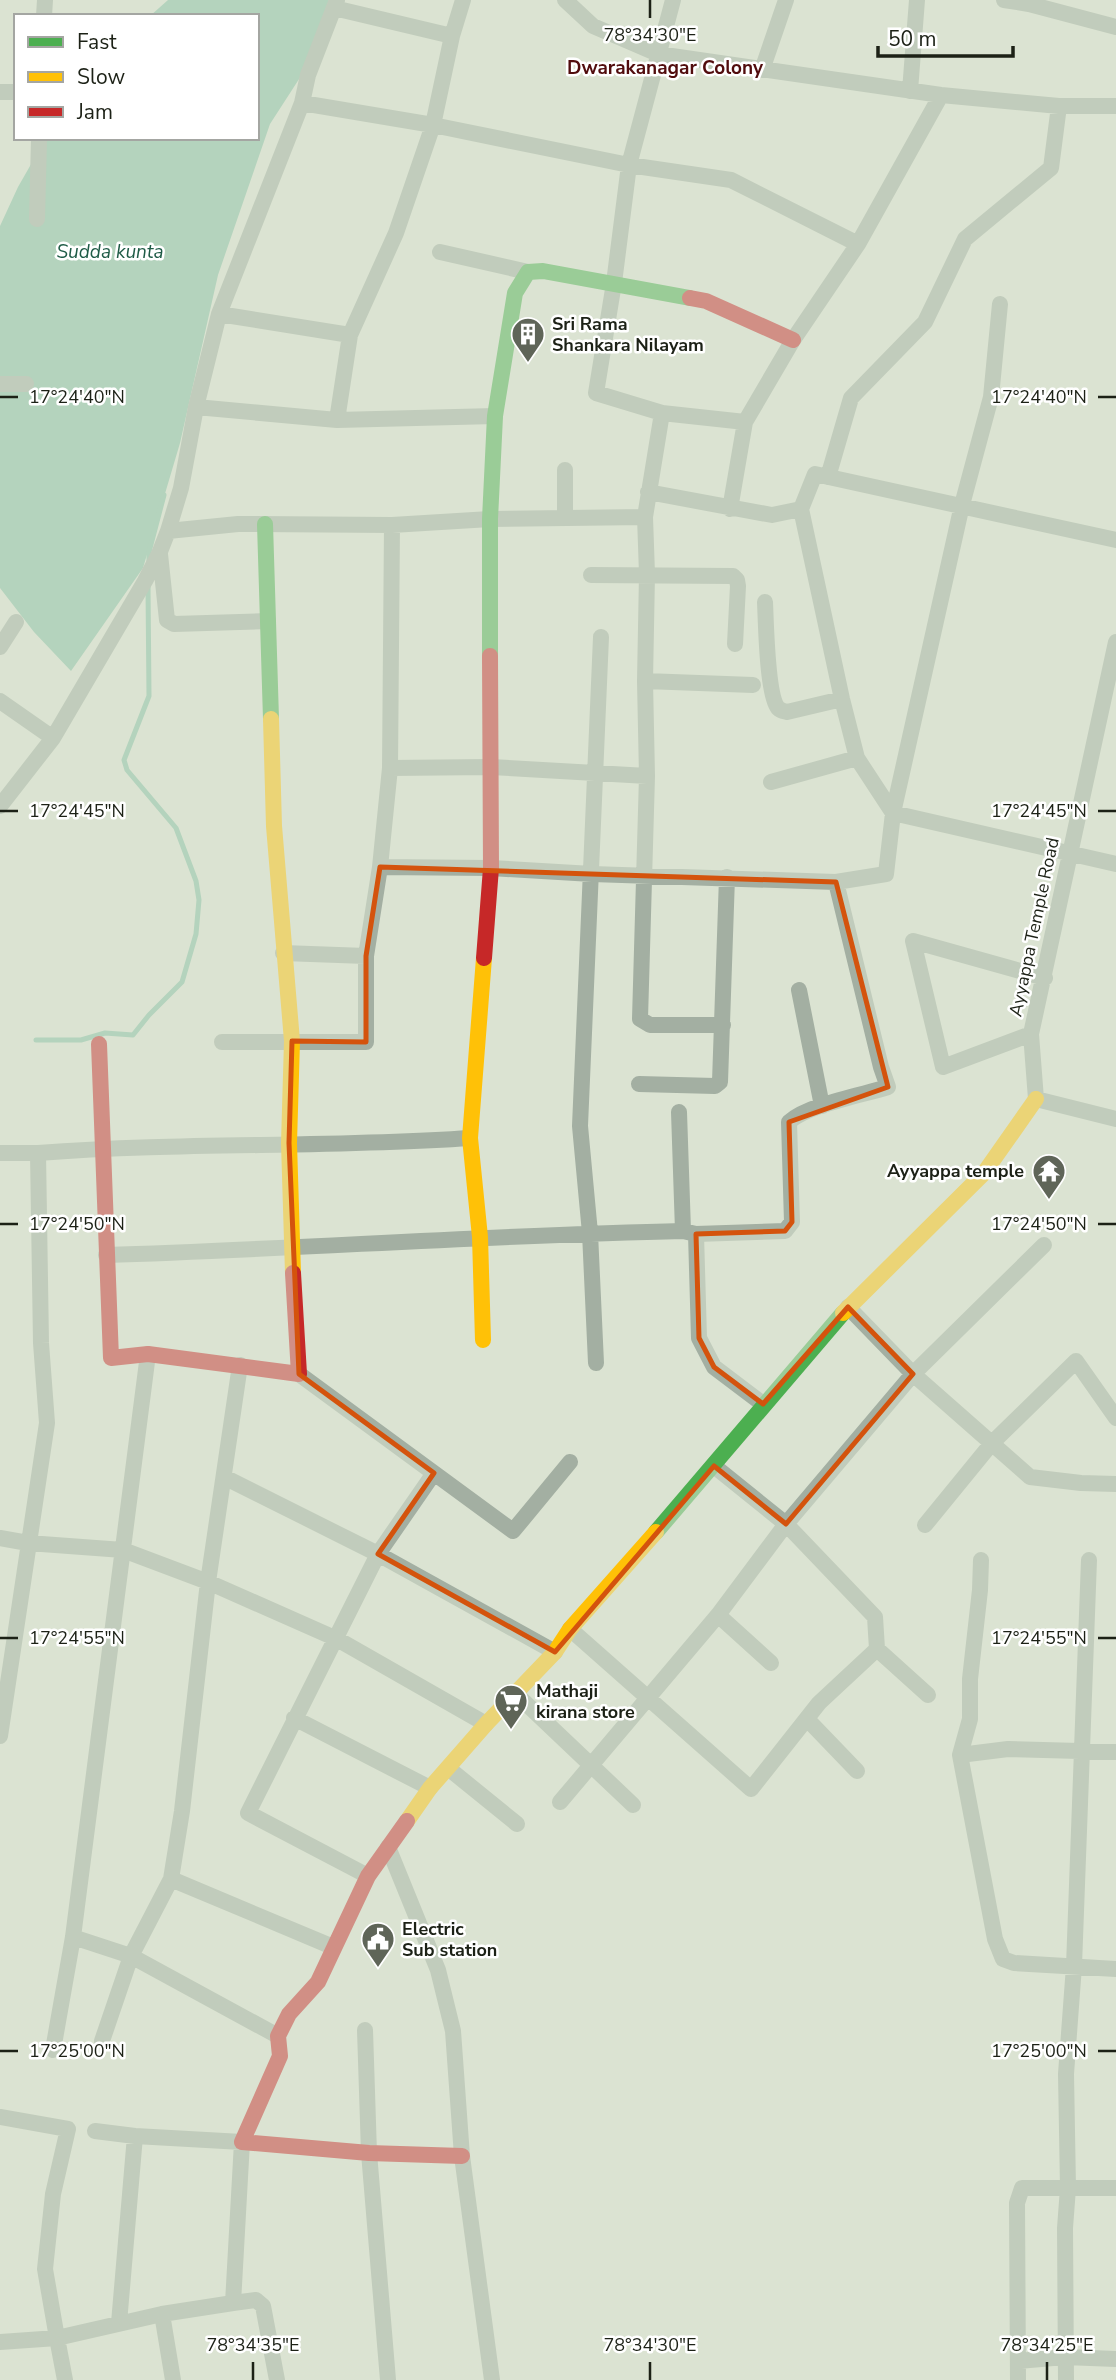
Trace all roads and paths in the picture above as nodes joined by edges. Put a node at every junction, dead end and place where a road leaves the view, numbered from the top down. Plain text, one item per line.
1 (463, 0) edge
2 (565, 0) edge
3 (673, 0) edge
4 (786, 0) edge
5 (917, 0) edge
6 (1004, 0) edge
7 (335, 4) edge
8 (1116, 27) edge
9 (452, 36) junction
10 (658, 54) junction
11 (762, 70) junction
12 (910, 91) junction
13 (942, 96) junction
14 (302, 103) junction
15 (1059, 106) junction
16 (1116, 106) edge
17 (433, 125) junction
18 (39, 140) edge
19 (629, 165) junction
20 (37, 219) dead end
21 (858, 244) junction
22 (440, 252) dead end
23 (528, 272) junction
24 (614, 283) junction
25 (1000, 304) dead end
26 (219, 314) junction
27 (350, 335) junction
28 (793, 340) junction
29 (0, 384) edge
30 (26, 384) dead end
31 (196, 407) junction
32 (662, 413) junction
33 (495, 416) junction
34 (337, 420) junction
35 (745, 422) junction
36 (565, 470) dead end
37 (828, 477) junction
38 (648, 492) junction
39 (962, 505) junction
40 (730, 509) junction
41 (800, 509) junction
42 (645, 517) junction
43 (565, 518) junction
44 (490, 519) junction
45 (265, 524) junction
46 (170, 525) junction
47 (391, 525) junction
48 (1116, 540) edge
49 (159, 554) junction
50 (647, 574) junction
51 (591, 575) dead end
52 (765, 603) dead end
53 (268, 621) junction
54 (16, 622) dead end
55 (601, 637) dead end
56 (1116, 642) edge
57 (735, 644) dead end
58 (0, 647) edge
59 (645, 681) junction
60 (753, 685) dead end
61 (842, 699) junction
62 (0, 701) edge
63 (53, 738) junction
64 (857, 758) junction
65 (491, 767) junction
66 (390, 768) junction
67 (595, 773) junction
68 (647, 776) junction
69 (771, 782) dead end
70 (0, 806) edge
71 (892, 813) junction
72 (1071, 853) junction
73 (1116, 864) edge
74 (380, 867) junction
75 (491, 868) junction
76 (592, 874) junction
77 (644, 874) junction
78 (727, 877) junction
79 (836, 882) junction
80 (283, 953) junction
81 (366, 956) junction
82 (1045, 978) junction
83 (799, 990) dead end
84 (723, 1026) junction
85 (1031, 1034) junction
86 (292, 1041) junction
87 (222, 1042) dead end
88 (99, 1044) dead end
89 (639, 1084) dead end
90 (1036, 1099) junction
91 (822, 1106) junction
92 (679, 1112) dead end
93 (1116, 1119) edge
94 (470, 1138) junction
95 (289, 1143) junction
96 (104, 1148) junction
97 (0, 1153) edge
98 (38, 1153) junction
99 (690, 1232) junction
100 (590, 1233) junction
101 (480, 1237) junction
102 (1044, 1245) dead end
103 (292, 1249) junction
104 (106, 1255) junction
105 (848, 1307) junction
106 (483, 1340) dead end
107 (148, 1354) junction
108 (596, 1363) dead end
109 (240, 1364) junction
110 (299, 1374) junction
111 (913, 1374) junction
112 (762, 1404) junction
113 (1116, 1418) edge
114 (992, 1443) junction
115 (570, 1462) dead end
116 (714, 1466) junction
117 (434, 1473) junction
118 (223, 1477) junction
119 (1116, 1485) edge
120 (786, 1524) junction
121 (925, 1525) dead end
122 (0, 1538) edge
123 (28, 1543) junction
124 (123, 1550) junction
125 (378, 1554) junction
126 (981, 1560) dead end
127 (1090, 1560) dead end
128 (208, 1583) junction
129 (718, 1615) junction
130 (570, 1629) junction
131 (337, 1639) junction
132 (877, 1648) junction
133 (555, 1651) junction
134 (771, 1662) dead end
135 (516, 1694) junction
136 (928, 1695) dead end
137 (648, 1697) junction
138 (294, 1718) junction
139 (807, 1719) junction
140 (486, 1724) junction
141 (0, 1736) edge
142 (1081, 1750) junction
143 (1116, 1752) edge
144 (960, 1755) junction
145 (591, 1767) junction
146 (448, 1768) junction
147 (857, 1771) dead end
148 (430, 1788) junction
149 (560, 1802) dead end
150 (633, 1805) dead end
151 (517, 1824) dead end
152 (388, 1847) junction
153 (368, 1876) junction
154 (171, 1879) junction
155 (73, 1937) junction
156 (333, 1947) junction
157 (131, 1956) junction
158 (1074, 1966) junction
159 (1116, 1969) edge
160 (365, 2030) dead end
161 (278, 2036) junction
162 (102, 2041) dead end
163 (53, 2050) dead end
164 (0, 2117) edge
165 (95, 2130) dead end
166 (135, 2136) junction
167 (242, 2141) junction
168 (369, 2152) junction
169 (462, 2156) junction
170 (1068, 2188) junction
171 (1116, 2188) edge
172 (233, 2303) junction
173 (162, 2314) junction
174 (120, 2323) junction
175 (57, 2338) junction
176 (0, 2342) edge
177 (1065, 2357) junction
178 (1116, 2359) edge
179 (1018, 2361) junction
180 (65, 2380) edge
181 (173, 2380) edge
182 (277, 2380) edge
183 (388, 2380) edge
184 (492, 2380) edge
185 (1018, 2380) edge
186 (1066, 2380) edge

1 - 9 street
2 - 10 street
3 - 10 street
4 - 11 street
5 - 12 street
6 - 8 street
7 - 9 street
7 - 14 street
9 - 17 street
10 - 11 street
10 - 19 street
11 - 12 street
12 - 13 street
13 - 15 street
13 - 21 street
14 - 17 street
14 - 26 street
15 - 16 street
15 - 37 street
17 - 19 street
17 - 27 street
18 - 20 street
19 - 21 street
19 - 24 street
21 - 28 street
22 - 23 street
23 - 24 street
23 - 33 street
24 - 28 street
24 - 32 street
25 - 39 street
26 - 27 street
26 - 31 street
27 - 34 street
28 - 35 street
29 - 30 street
31 - 34 street
31 - 46 street
32 - 35 street
32 - 38 street
33 - 34 street
33 - 44 street
35 - 40 street
36 - 43 street
37 - 39 street
37 - 41 street
38 - 40 street
38 - 42 street
39 - 48 street
39 - 71 street
40 - 41 street
41 - 61 street
42 - 43 street
42 - 50 street
43 - 44 street
44 - 47 street
44 - 65 street
45 - 46 street
45 - 47 street
45 - 53 street
46 - 49 street
47 - 66 street
49 - 53 street
49 - 63 street
50 - 51 street
50 - 57 street
50 - 59 street
52 - 61 street
53 - 80 street
54 - 58 street
55 - 67 street
56 - 72 street, Ayyappa Temple Road
59 - 60 street
59 - 68 street
61 - 64 street
62 - 63 street
63 - 70 street
64 - 69 street
64 - 71 street
65 - 66 street
65 - 67 street
65 - 75 street
66 - 74 street
67 - 68 street
67 - 76 street
68 - 77 street
71 - 72 street
71 - 79 street
72 - 73 street
72 - 82 street, Ayyappa Temple Road
74 - 75 street
74 - 81 street
75 - 76 street
75 - 94 street
76 - 77 street
76 - 100 street
77 - 78 street
77 - 84 street
78 - 79 street
78 - 84 street
79 - 91 street
80 - 81 street
80 - 86 street
81 - 86 street
82 - 85 street, Ayyappa Temple Road
82 - 85 street
83 - 91 street
84 - 89 street
85 - 90 street, Ayyappa Temple Road
86 - 87 street
86 - 95 street
88 - 96 street
90 - 93 street
90 - 105 street
91 - 99 street
92 - 99 street
94 - 95 street
94 - 101 street
95 - 96 street
95 - 103 street
96 - 98 street
96 - 104 street
97 - 98 street
98 - 123 street
99 - 100 street
99 - 112 street
100 - 101 street
100 - 108 street
101 - 103 street
101 - 106 street
102 - 111 street
103 - 104 street
103 - 110 street
104 - 107 street
105 - 111 street
105 - 112 street
107 - 109 street
107 - 124 street
109 - 110 street
109 - 118 street
110 - 117 street
111 - 114 street
111 - 120 street
112 - 116 street
113 - 114 street
114 - 119 street
114 - 121 street
115 - 117 street
116 - 120 street
116 - 130 street
117 - 125 street
118 - 125 street
118 - 128 street
120 - 129 street
120 - 132 street
122 - 123 street
123 - 124 street
123 - 141 street
124 - 128 street
124 - 155 street
125 - 131 street
125 - 133 street
126 - 144 street
127 - 142 street
128 - 131 street
128 - 154 street
129 - 134 street
129 - 137 street
130 - 133 street
130 - 137 street
131 - 138 street
131 - 140 street
132 - 136 street
132 - 139 street
133 - 135 street
135 - 140 street
135 - 145 street
137 - 139 street
137 - 145 street
138 - 148 street
138 - 153 street
139 - 147 street
140 - 146 street
142 - 143 street
142 - 144 street
142 - 158 street
144 - 158 street
145 - 149 street
145 - 150 street
146 - 148 street
146 - 151 street
148 - 152 street
152 - 153 street
152 - 169 street
153 - 156 street
154 - 156 street
154 - 157 street
155 - 157 street
155 - 163 street
156 - 161 street
157 - 161 street
157 - 162 street
158 - 159 street
158 - 170 street
160 - 168 street
161 - 167 street
164 - 175 street
165 - 166 street
166 - 167 street
166 - 174 street
167 - 168 street
167 - 172 street
168 - 169 street
168 - 183 street
169 - 184 street
170 - 171 street
170 - 177 street
170 - 179 street
172 - 173 street
172 - 182 street
173 - 174 street
173 - 181 street
174 - 175 street
175 - 176 street
175 - 180 street
177 - 178 street
177 - 179 street
177 - 186 street
179 - 185 street

